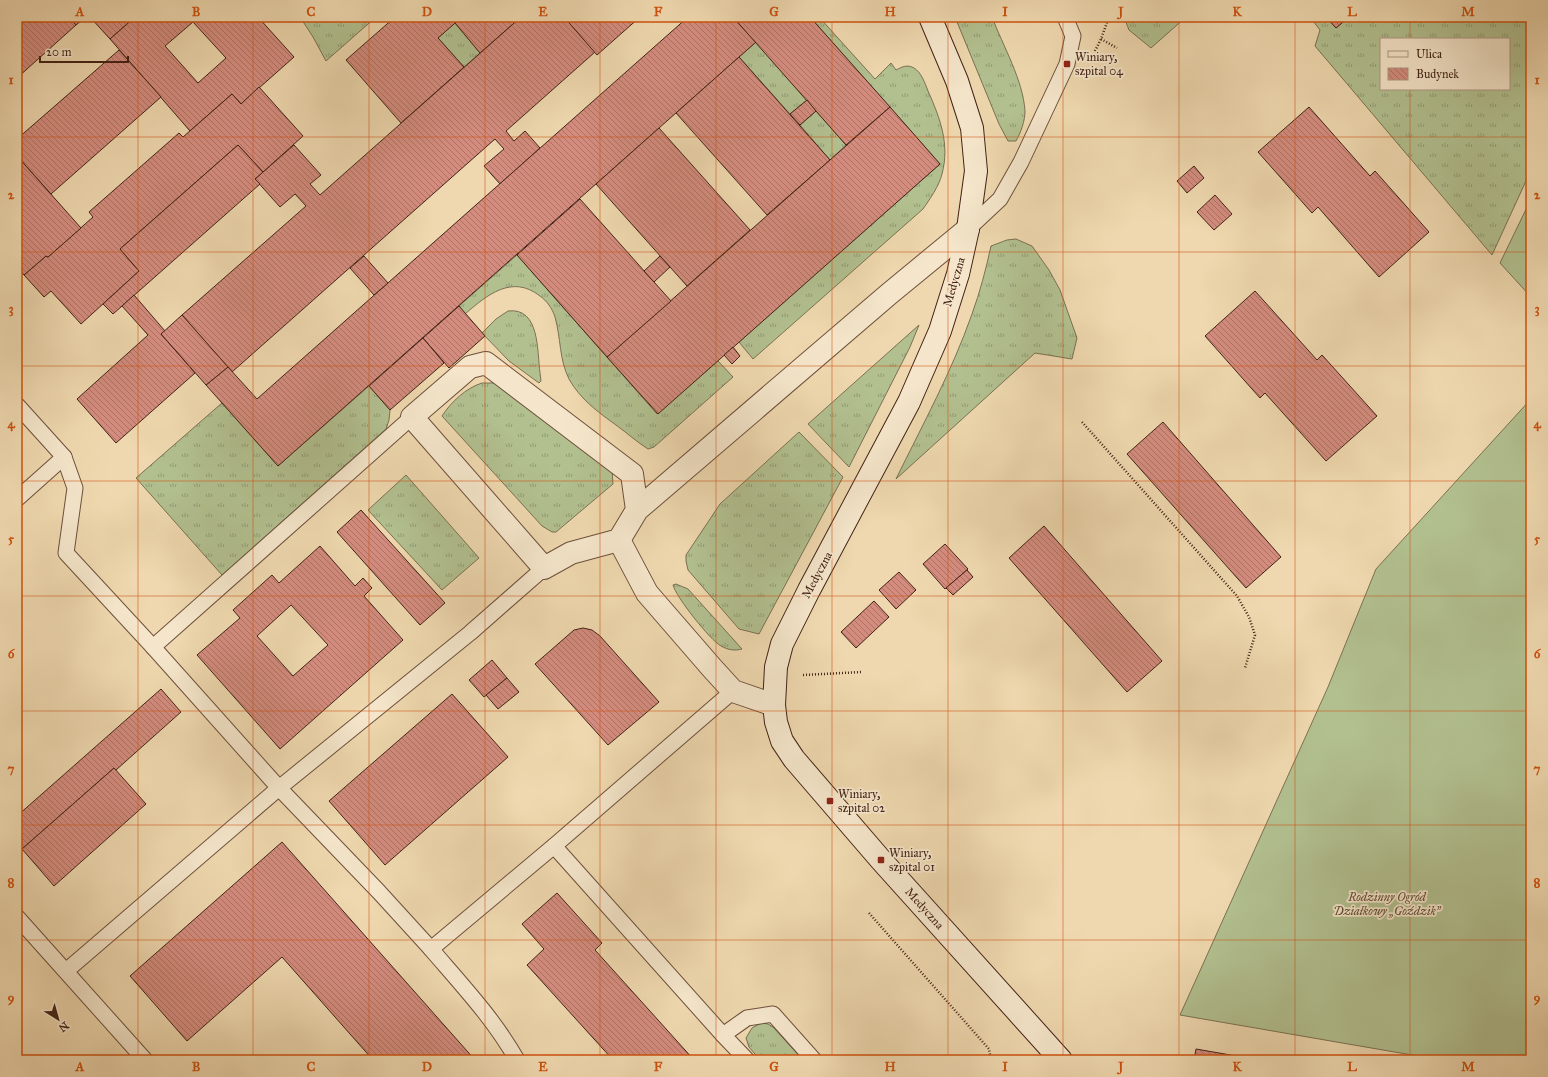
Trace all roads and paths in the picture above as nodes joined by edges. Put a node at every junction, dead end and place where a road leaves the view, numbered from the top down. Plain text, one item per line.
1 (930, 17) edge
2 (1064, 17) edge
3 (1101, 39) dead end
4 (1117, 48) dead end
5 (968, 229) junction
6 (17, 406) edge
7 (412, 417) junction
8 (1082, 422) dead end
9 (64, 457) junction
10 (17, 499) edge
11 (637, 510) junction
12 (619, 540) junction
13 (544, 568) junction
14 (153, 647) junction
15 (1245, 668) dead end
16 (862, 672) dead end
17 (803, 675) dead end
18 (733, 691) junction
19 (774, 705) junction
20 (279, 788) junction
21 (554, 846) junction
22 (869, 913) dead end
23 (17, 917) edge
24 (431, 948) junction
25 (66, 971) junction
26 (723, 1035) junction
27 (145, 1060) edge
28 (517, 1060) edge
29 (747, 1060) edge
30 (814, 1060) edge
31 (991, 1060) edge
32 (1061, 1060) edge

1 - 5 street, Medyczna
2 - 5 lane
3 - 4 path
5 - 11 street
5 - 19 street, Medyczna
6 - 9 lane
7 - 11 street
7 - 13 street
7 - 14 lane
8 - 15 path
9 - 10 lane
9 - 14 lane
11 - 12 street
12 - 13 street
12 - 18 street
13 - 20 lane
14 - 20 lane
16 - 17 path
18 - 19 street
18 - 21 lane
19 - 32 street, Medyczna
20 - 24 lane
20 - 25 lane
21 - 24 lane
21 - 26 lane
22 - 31 path
23 - 25 lane
24 - 28 lane
25 - 27 lane
26 - 29 lane
26 - 30 lane

